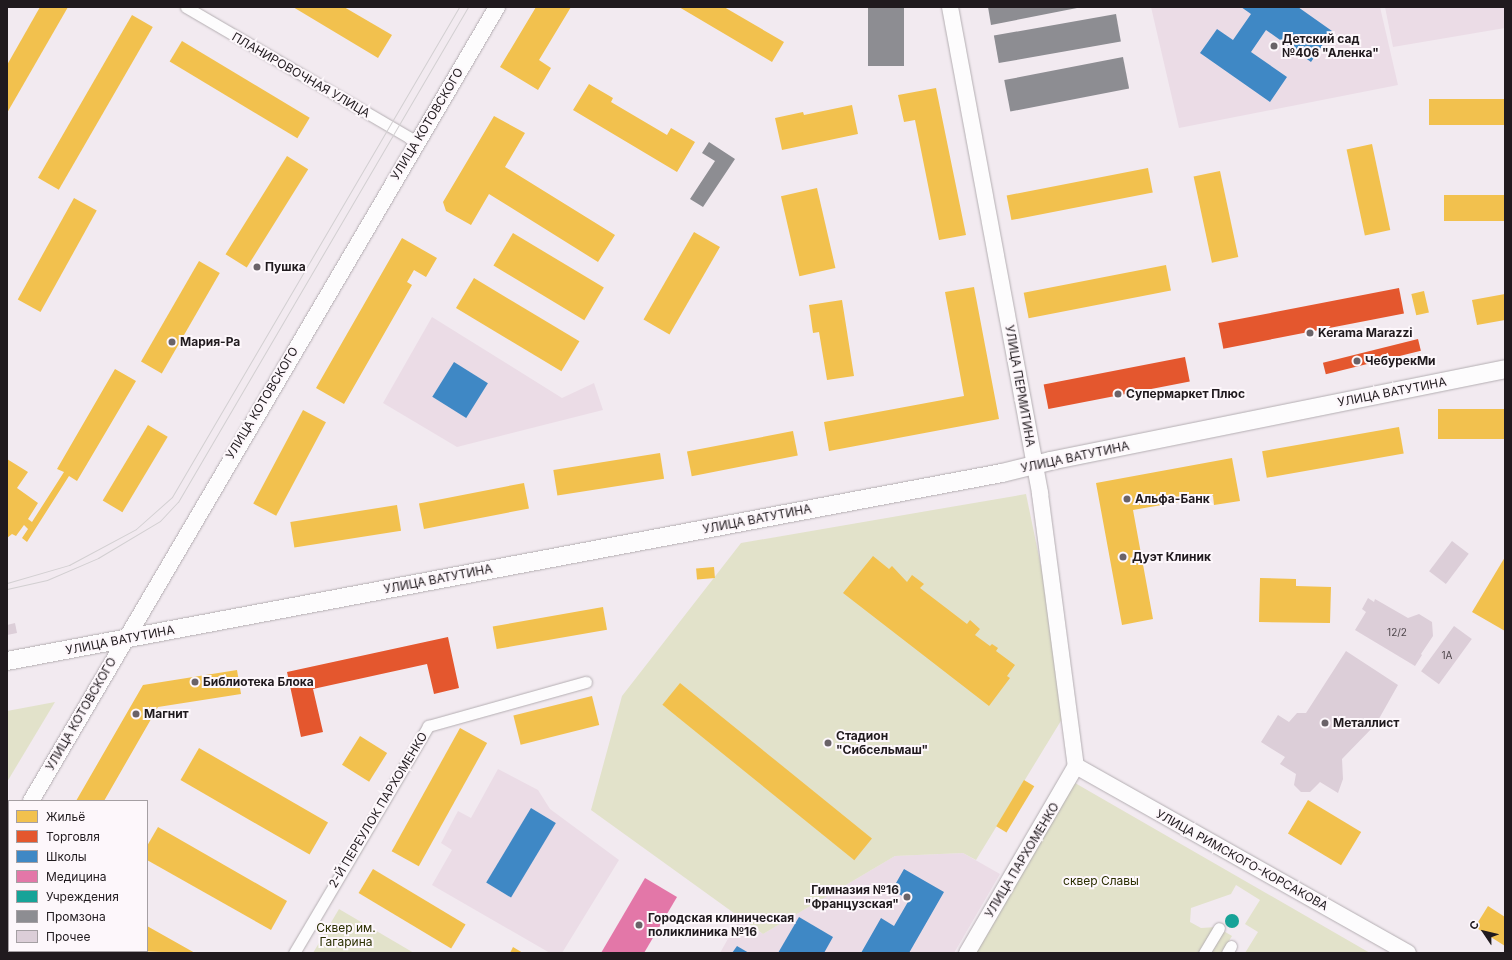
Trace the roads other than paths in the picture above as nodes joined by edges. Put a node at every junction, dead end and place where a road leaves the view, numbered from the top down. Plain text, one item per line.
1 (186, 7) edge
2 (497, 7) edge
3 (950, 7) edge
4 (416, 142) junction
5 (1505, 369) edge
6 (1034, 465) junction
7 (124, 639) junction
8 (7, 661) edge
9 (586, 682) dead end
10 (1076, 766) junction
11 (32, 800) edge
12 (1219, 928) dead end
13 (294, 953) edge
14 (967, 953) edge
15 (1204, 953) edge
16 (1408, 953) edge

1 - 4 street, ПЛАНИРОВОЧНАЯ УЛИЦА
2 - 4 street, УЛИЦА КОТОВСКОГО
3 - 6 street, УЛИЦА ПЕРМИТИНА
4 - 7 street, УЛИЦА КОТОВСКОГО
5 - 6 main road, УЛИЦА ВАТУТИНА
6 - 7 main road, УЛИЦА ВАТУТИНА
6 - 10 street, УЛИЦА ПЕРМИТИНА
7 - 8 main road, УЛИЦА ВАТУТИНА
7 - 11 street, УЛИЦА КОТОВСКОГО
9 - 13 street, 2-Й ПЕРЕУЛОК ПАРХОМЕНКО
10 - 14 street, УЛИЦА ПАРХОМЕНКО
10 - 16 street, УЛИЦА РИМСКОГО-КОРСАКОВА
12 - 15 street

